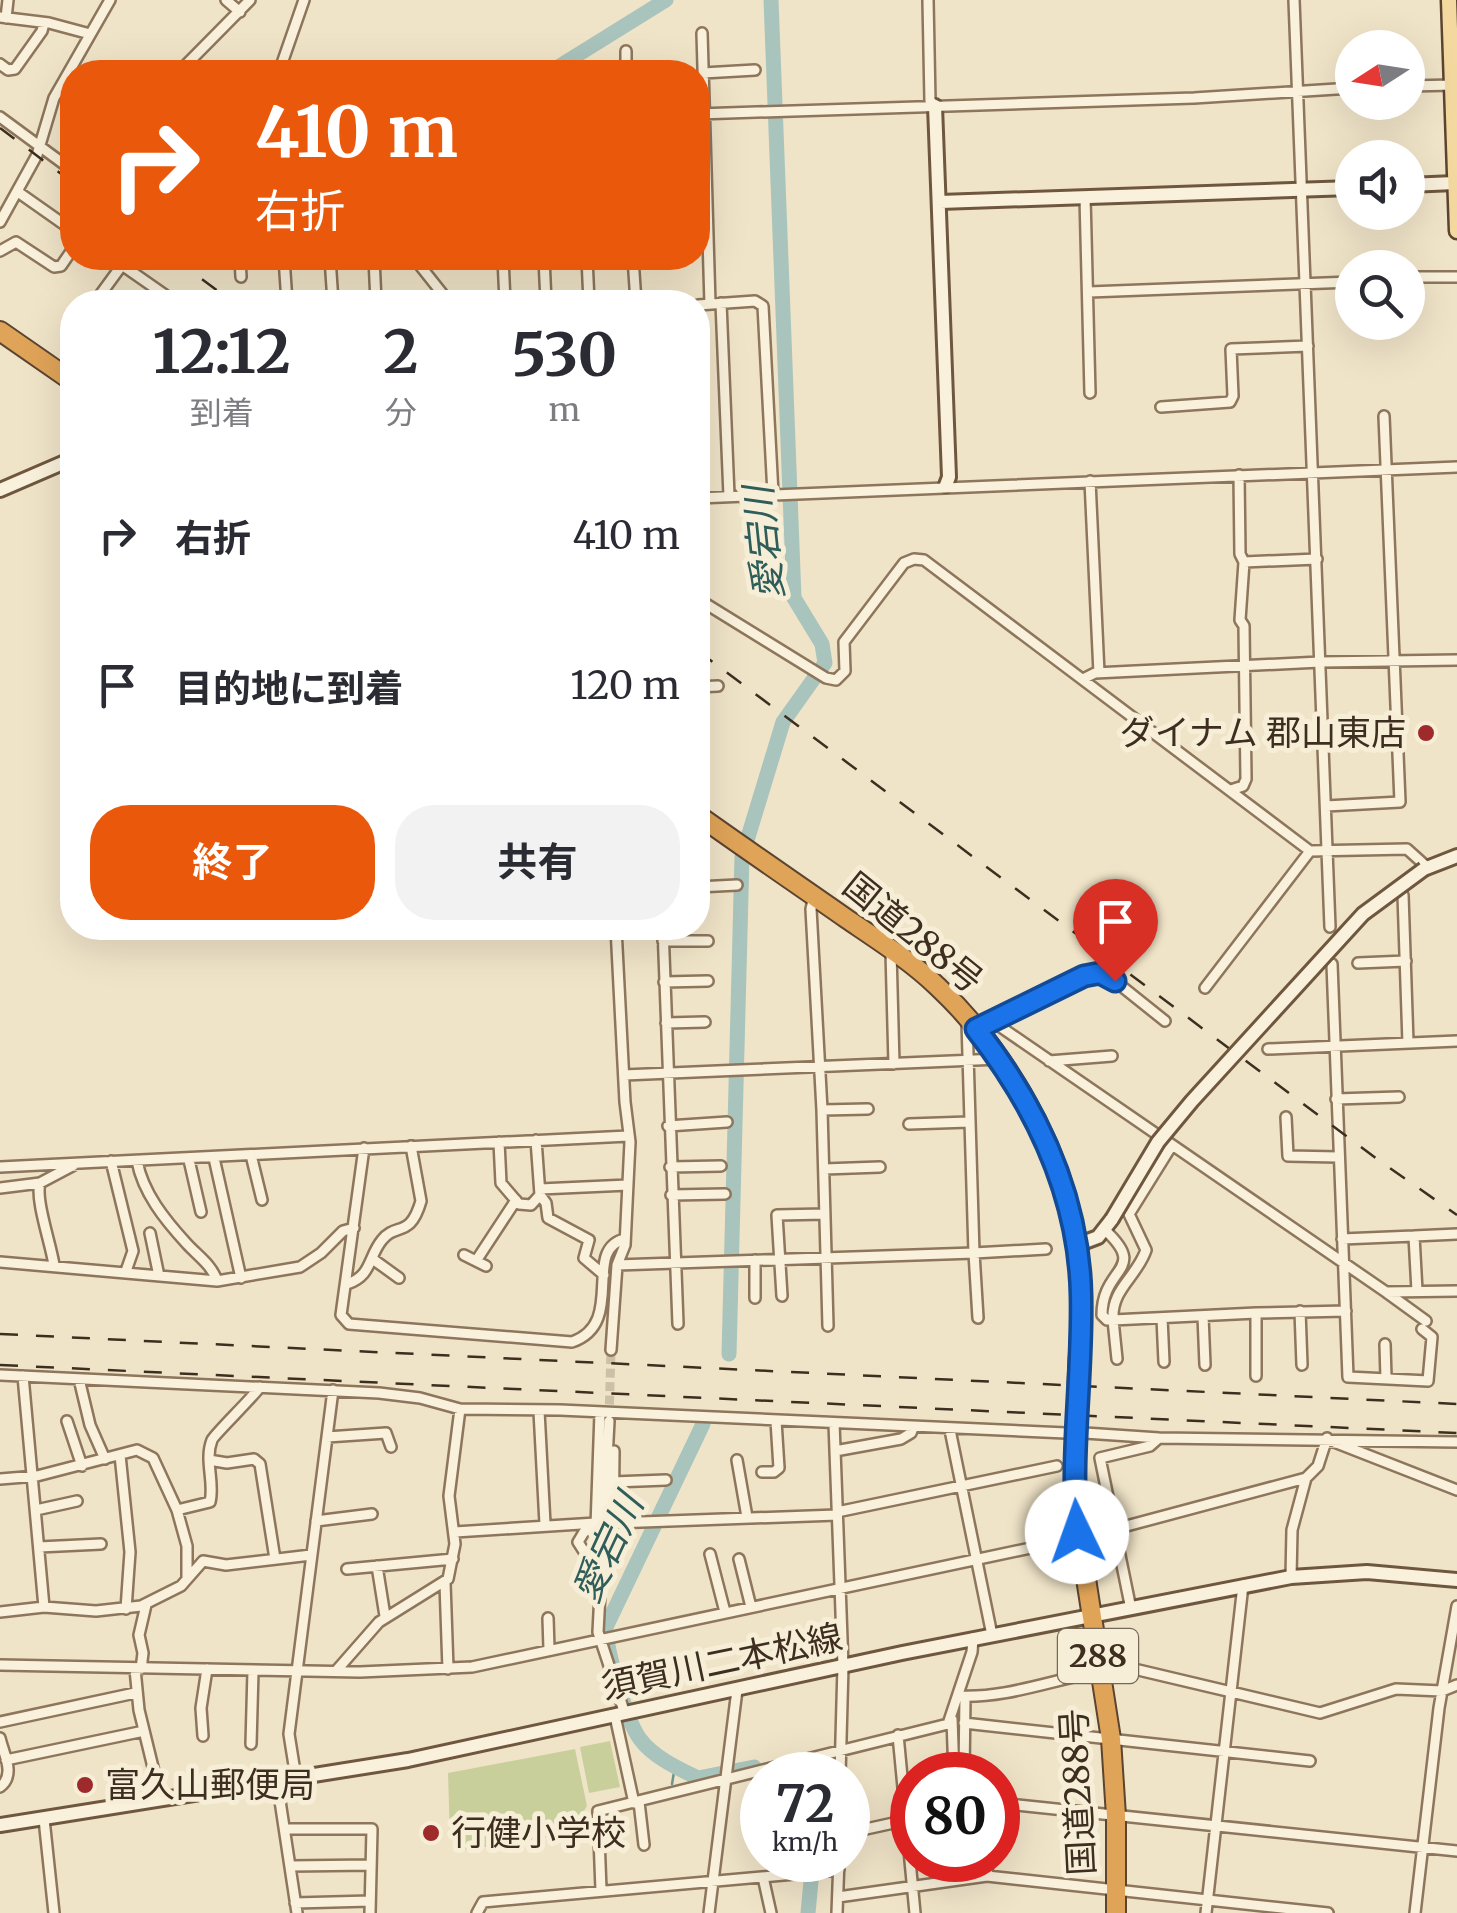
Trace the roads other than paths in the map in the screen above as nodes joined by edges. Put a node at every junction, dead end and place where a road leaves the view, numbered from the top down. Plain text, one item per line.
1 (8, 0) edge
2 (110, 0) edge
3 (226, 0) edge
4 (250, 0) edge
5 (304, 0) edge
6 (928, 0) edge
7 (1294, 0) edge
8 (1449, 0) edge
9 (240, 12) junction
10 (3, 18) edge
11 (44, 23) junction
12 (702, 33) dead end
13 (90, 34) junction
14 (626, 51) dead end
15 (75, 60) edge
16 (191, 60) edge
17 (284, 60) edge
18 (626, 60) edge
19 (703, 60) edge
20 (0, 64) edge
21 (756, 70) dead end
22 (710, 73) edge
23 (1454, 85) edge
24 (1425, 86) edge
25 (60, 87) edge
26 (1335, 89) edge
27 (1296, 91) junction
28 (935, 106) junction
29 (710, 114) edge
30 (0, 118) edge
31 (40, 146) junction
32 (1456, 156) edge
33 (60, 161) edge
34 (1455, 183) edge
35 (1425, 185) edge
36 (1335, 188) edge
37 (1302, 189) junction
38 (18, 192) junction
39 (1085, 197) junction
40 (940, 202) junction
41 (1, 219) edge
42 (60, 222) edge
43 (710, 228) edge
44 (1457, 230) edge
45 (0, 252) edge
46 (60, 266) edge
47 (131, 270) edge
48 (241, 270) edge
49 (424, 270) edge
50 (241, 277) dead end
51 (1425, 277) edge
52 (1457, 277) edge
53 (1335, 282) edge
54 (1305, 283) junction
55 (159, 290) edge
56 (439, 290) edge
57 (1089, 292) junction
58 (710, 304) edge
59 (716, 304) junction
60 (0, 331) edge
61 (1308, 346) junction
62 (60, 373) edge
63 (1090, 393) dead end
64 (1161, 406) dead end
65 (1384, 416) dead end
66 (60, 464) edge
67 (1457, 467) edge
68 (1387, 469) junction
69 (1314, 472) junction
70 (1239, 474) junction
71 (1090, 481) junction
72 (946, 485) junction
73 (0, 490) edge
74 (773, 494) junction
75 (729, 496) junction
76 (710, 497) edge
77 (1317, 559) junction
78 (1244, 562) junction
79 (710, 607) edge
80 (1457, 660) edge
81 (1394, 661) junction
82 (1320, 662) junction
83 (1244, 667) junction
84 (1100, 673) junction
85 (1083, 679) junction
86 (710, 686) edge
87 (718, 686) dead end
88 (1232, 790) junction
89 (1326, 806) junction
90 (710, 823) edge
91 (1327, 850) junction
92 (1310, 851) junction
93 (1457, 856) edge
94 (1426, 868) junction
95 (737, 886) dead end
96 (710, 887) edge
97 (1403, 895) dead end
98 (814, 896) junction
99 (1330, 927) dead end
100 (617, 940) edge
101 (663, 941) joint
102 (708, 941) dead end
103 (892, 950) junction
104 (1406, 961) junction
105 (1358, 963) dead end
106 (1332, 964) dead end
107 (708, 981) dead end
108 (664, 982) junction
109 (1205, 988) dead end
110 (1165, 1021) dead end
111 (706, 1022) dead end
112 (666, 1023) junction
113 (979, 1023) junction
114 (1457, 1041) edge
115 (1408, 1043) junction
116 (1334, 1047) junction
117 (1268, 1049) dead end
118 (1112, 1056) dead end
119 (999, 1059) junction
120 (1049, 1061) junction
121 (967, 1062) junction
122 (894, 1064) junction
123 (820, 1066) junction
124 (667, 1073) junction
125 (624, 1075) junction
126 (1399, 1096) dead end
127 (1336, 1099) junction
128 (868, 1109) dead end
129 (822, 1110) junction
130 (1286, 1117) dead end
131 (726, 1122) dead end
132 (969, 1122) junction
133 (908, 1124) dead end
134 (668, 1126) junction
135 (628, 1136) junction
136 (536, 1140) junction
137 (499, 1142) junction
138 (1172, 1145) junction
139 (411, 1146) junction
140 (364, 1148) junction
141 (252, 1155) junction
142 (1338, 1157) junction
143 (214, 1158) junction
144 (189, 1160) junction
145 (111, 1161) junction
146 (136, 1161) junction
147 (76, 1164) junction
148 (670, 1166) junction
149 (721, 1166) dead end
150 (0, 1167) edge
151 (880, 1167) dead end
152 (824, 1169) junction
153 (40, 1183) junction
154 (628, 1184) junction
155 (0, 1188) edge
156 (540, 1192) junction
157 (725, 1194) dead end
158 (671, 1195) junction
159 (262, 1200) dead end
160 (516, 1200) junction
161 (201, 1212) dead end
162 (825, 1214) junction
163 (1108, 1224) junction
164 (354, 1228) junction
165 (150, 1233) dead end
166 (1457, 1234) edge
167 (1414, 1236) junction
168 (625, 1239) junction
169 (1342, 1239) junction
170 (1077, 1245) junction
171 (1046, 1248) dead end
172 (974, 1252) junction
173 (464, 1255) dead end
174 (827, 1258) junction
175 (780, 1259) junction
176 (374, 1260) junction
177 (755, 1260) junction
178 (0, 1262) edge
179 (675, 1262) junction
180 (1344, 1263) junction
181 (54, 1265) junction
182 (617, 1266) junction
183 (126, 1272) junction
184 (604, 1275) junction
185 (159, 1276) junction
186 (241, 1278) junction
187 (399, 1278) dead end
188 (217, 1281) junction
189 (347, 1284) junction
190 (1457, 1290) edge
191 (1417, 1291) junction
192 (1386, 1292) junction
193 (782, 1296) dead end
194 (755, 1298) dead end
195 (1300, 1311) junction
196 (1346, 1311) junction
197 (1256, 1312) junction
198 (1203, 1316) junction
199 (978, 1318) dead end
200 (1162, 1318) junction
201 (1113, 1320) junction
202 (678, 1324) dead end
203 (828, 1326) dead end
204 (1385, 1344) dead end
205 (611, 1350) tunnel mouth
206 (1117, 1359) dead end
207 (1164, 1362) dead end
208 (1205, 1365) dead end
209 (1302, 1366) dead end
210 (0, 1374) edge
211 (23, 1376) junction
212 (1256, 1376) dead end
213 (1386, 1378) junction
214 (79, 1379) junction
215 (260, 1387) junction
216 (333, 1390) junction
217 (460, 1410) junction
218 (540, 1411) junction
219 (600, 1412) junction
220 (612, 1417) junction
221 (67, 1421) dead end
222 (776, 1421) junction
223 (834, 1423) junction
224 (913, 1428) junction
225 (950, 1430) junction
226 (1066, 1433) dead end
227 (1085, 1433) dead end
228 (327, 1437) junction
229 (1159, 1438) junction
230 (1327, 1438) junction
231 (1457, 1442) edge
232 (391, 1447) dead end
233 (835, 1452) junction
234 (120, 1455) junction
235 (105, 1459) junction
236 (208, 1460) junction
237 (736, 1460) dead end
238 (82, 1466) junction
239 (1057, 1466) dead end
240 (762, 1472) dead end
241 (32, 1476) junction
242 (1306, 1478) junction
243 (0, 1479) edge
244 (666, 1480) dead end
245 (613, 1482) junction
246 (960, 1485) junction
247 (1457, 1490) edge
248 (78, 1501) dead end
249 (36, 1510) junction
250 (177, 1510) junction
251 (372, 1514) dead end
252 (837, 1514) junction
253 (747, 1516) junction
254 (316, 1521) junction
255 (545, 1524) junction
256 (603, 1524) junction
257 (1114, 1530) junction
258 (455, 1532) junction
259 (1089, 1536) dead end
260 (1068, 1540) dead end
261 (101, 1544) dead end
262 (39, 1547) junction
263 (710, 1554) dead end
264 (312, 1555) junction
265 (603, 1558) junction
266 (275, 1559) junction
267 (453, 1559) junction
268 (739, 1559) dead end
269 (976, 1559) junction
270 (377, 1566) junction
271 (347, 1569) dead end
272 (1292, 1576) junction
273 (187, 1580) junction
274 (1457, 1580) edge
275 (445, 1582) junction
276 (1243, 1585) junction
277 (840, 1588) junction
278 (146, 1605) junction
279 (44, 1606) junction
280 (1457, 1606) edge
281 (751, 1607) junction
282 (1131, 1608) junction
283 (126, 1609) junction
284 (0, 1612) edge
285 (725, 1612) junction
286 (386, 1616) junction
287 (1092, 1616) junction
288 (548, 1618) dead end
289 (992, 1634) junction
290 (600, 1638) junction
291 (974, 1638) junction
292 (549, 1650) junction
293 (0, 1665) edge
294 (843, 1666) junction
295 (138, 1669) junction
296 (206, 1669) junction
297 (448, 1669) junction
298 (1100, 1670) junction
299 (253, 1671) junction
300 (298, 1671) junction
301 (336, 1672) junction
302 (1457, 1685) edge
303 (737, 1690) junction
304 (1230, 1690) junction
305 (1442, 1691) junction
306 (135, 1693) junction
307 (961, 1697) junction
308 (620, 1715) junction
309 (952, 1720) junction
310 (0, 1722) edge
311 (964, 1723) junction
312 (144, 1731) junction
313 (898, 1735) junction
314 (202, 1736) dead end
315 (0, 1738) edge
316 (1111, 1739) junction
317 (251, 1744) dead end
318 (840, 1750) junction
319 (1223, 1751) junction
320 (900, 1752) edge
321 (953, 1752) edge
322 (964, 1752) edge
323 (6, 1760) junction
324 (1310, 1761) dead end
325 (296, 1778) junction
326 (727, 1780) junction
327 (277, 1781) junction
328 (0, 1787) edge
329 (161, 1800) junction
330 (636, 1802) junction
331 (1020, 1805) edge
332 (1116, 1816) junction
333 (44, 1819) junction
334 (0, 1825) edge
335 (1214, 1826) junction
336 (286, 1829) junction
337 (644, 1845) dead end
338 (1422, 1848) junction
339 (1457, 1852) edge
340 (372, 1865) junction
341 (291, 1866) junction
342 (740, 1878) edge
343 (714, 1880) junction
344 (1020, 1880) edge
345 (765, 1882) edge
346 (838, 1882) edge
347 (913, 1882) edge
348 (947, 1882) edge
349 (913, 1887) junction
350 (601, 1890) junction
351 (1116, 1890) junction
352 (838, 1897) junction
353 (509, 1899) junction
354 (1207, 1900) junction
355 (370, 1901) junction
356 (296, 1908) edge
357 (912, 1912) edge
358 (54, 1913) edge
359 (370, 1913) edge
360 (477, 1913) edge
361 (510, 1913) edge
362 (710, 1913) edge
363 (772, 1913) edge
364 (837, 1913) edge
365 (1116, 1913) edge
366 (1206, 1913) edge
367 (1328, 1913) edge
368 (1415, 1913) edge

1 - 10 street
2 - 13 street
3 - 9 street
4 - 9 street
5 - 17 street
6 - 28 street
7 - 27 street
8 - 23 main road
9 - 16 street
10 - 11 street
11 - 13 street
11 - 20 street
12 - 19 street
13 - 15 street
14 - 18 street
21 - 22 street
23 - 24 street
23 - 32 main road
25 - 31 street
26 - 27 street
27 - 28 street
27 - 37 street
28 - 29 street
28 - 40 main road
30 - 31 street
31 - 33 street
31 - 38 street
32 - 34 main road
34 - 35 main road
34 - 44 main road
36 - 37 main road
37 - 39 main road
37 - 54 street
38 - 41 street
38 - 42 street
39 - 40 main road
39 - 57 street
40 - 72 main road
43 - 59 street
45 - 46 street
47 - 55 street
48 - 50 street
49 - 56 street
51 - 52 street
53 - 54 street
54 - 57 street
54 - 61 street
57 - 63 street
58 - 59 street
59 - 74 street
59 - 75 street
60 - 62 highway
61 - 64 street
61 - 69 street
65 - 68 street
66 - 73 main road
67 - 68 street
68 - 69 street
68 - 81 street
69 - 70 street
69 - 77 street
70 - 71 street
70 - 78 street
71 - 72 street
71 - 84 street
72 - 74 street
74 - 75 street
75 - 76 street
77 - 78 street
77 - 82 street
78 - 83 street
79 - 85 street
80 - 81 street
81 - 82 street
81 - 89 street
82 - 83 street
82 - 89 street
83 - 84 street
83 - 88 street
84 - 85 street
85 - 88 street
86 - 87 street
88 - 92 street
89 - 91 street
90 - 98 highway, 国道288号 / 288
91 - 92 street
91 - 94 street
91 - 99 street
92 - 109 street
93 - 94 main road
94 - 163 main road, bridge
95 - 96 street
97 - 104 street
98 - 103 highway, 国道288号 / 288
98 - 123 street
100 - 125 street
101 - 102 street
101 - 108 street
103 - 113 highway, 国道288号 / 288
103 - 122 street
104 - 105 street
104 - 115 street
106 - 116 street
107 - 108 street
108 - 112 street
110 - 113 street
111 - 112 street
112 - 124 street
113 - 119 highway, 国道288号 / 288
113 - 120 street
113 - 121 street
114 - 115 street
115 - 116 street
116 - 117 street
116 - 127 street
118 - 120 street
119 - 121 street
119 - 170 highway, 国道288号 / 288
120 - 138 street
121 - 122 street
121 - 132 street
122 - 123 street
123 - 124 street
123 - 129 street
124 - 125 street
124 - 134 street
125 - 135 street
126 - 127 street
127 - 142 street
128 - 129 street
129 - 152 street
130 - 142 street
131 - 134 street
132 - 133 street
132 - 172 street
134 - 148 street
135 - 136 street
135 - 154 street
136 - 137 street
136 - 156 street
137 - 139 street
137 - 160 street
138 - 180 street
138 - 201 street
139 - 140 street
139 - 176 street
140 - 141 street
140 - 164 street
141 - 143 street
141 - 159 street
142 - 169 street
143 - 144 street
143 - 186 street
144 - 146 street
144 - 161 street
145 - 146 street
145 - 147 street
145 - 183 street
146 - 188 street
147 - 150 street
147 - 153 street
148 - 149 street
148 - 158 street
151 - 152 street
152 - 162 street
153 - 155 street
153 - 181 street
154 - 156 street
154 - 168 street
156 - 160 street
156 - 184 street
157 - 158 street
158 - 179 street
160 - 173 street
162 - 174 street
162 - 175 street
163 - 170 main road
163 - 201 street
164 - 186 street
164 - 189 street
165 - 185 street
166 - 167 street
167 - 169 street
167 - 191 street
168 - 182 street
168 - 184 street
169 - 180 street
170 - 287 highway, 国道288号 / 288, bridge
171 - 172 street
172 - 174 street
172 - 199 street
174 - 175 street
174 - 203 street
175 - 177 street
175 - 193 street
176 - 187 street
176 - 189 street
177 - 179 street
177 - 194 street
178 - 181 street
179 - 182 street
179 - 202 street
180 - 192 street
180 - 196 street
181 - 183 street
182 - 205 street
183 - 185 street
184 - 189 street
185 - 188 street
186 - 188 street
190 - 191 street
191 - 192 street
192 - 213 street
195 - 196 street
195 - 197 street
195 - 209 street
196 - 213 street
197 - 198 street
197 - 212 street
198 - 200 street
198 - 208 street
200 - 201 street
200 - 207 street
201 - 206 street
204 - 213 street
210 - 211 street
211 - 214 street
211 - 241 street
214 - 215 street
214 - 235 street
215 - 216 street
215 - 236 street
216 - 217 street
216 - 228 street
217 - 218 street
217 - 258 street
218 - 219 street
218 - 255 street
219 - 220 street
219 - 256 street
220 - 222 street
220 - 245 street
220 - 256 street
221 - 238 street
222 - 223 street
222 - 240 street
223 - 224 street
223 - 233 street
224 - 225 street
224 - 233 street
225 - 226 street
225 - 246 street
227 - 229 street
228 - 232 street
228 - 254 street
229 - 230 street
229 - 257 street
230 - 231 street
230 - 242 street
230 - 247 street
233 - 252 street
234 - 235 street
234 - 250 street
234 - 283 street
235 - 238 street
236 - 250 street
236 - 266 street
237 - 253 street
238 - 241 street
239 - 246 street
241 - 243 street
241 - 249 street
242 - 257 street
242 - 272 street
244 - 245 street
245 - 256 street
246 - 252 street
246 - 269 street
248 - 249 street
249 - 262 street
250 - 273 street
251 - 254 street
252 - 253 street
252 - 277 street
253 - 256 street
254 - 264 street
255 - 256 street
255 - 258 street
256 - 265 street
256 - 265 street
257 - 259 street
257 - 282 street
258 - 267 street
260 - 269 street
261 - 262 street
262 - 279 street
263 - 285 street
264 - 266 street
264 - 300 street
265 - 290 street
266 - 273 street
267 - 270 street
267 - 275 street
268 - 281 street
269 - 277 street
269 - 289 street
270 - 271 street
270 - 286 street
272 - 274 main road, 須賀川二本松線
272 - 276 main road, 須賀川二本松線
273 - 278 street
275 - 286 street
275 - 297 street
276 - 282 main road, 須賀川二本松線
276 - 304 street
277 - 281 street
277 - 294 street
278 - 283 street
278 - 295 street
279 - 283 street
279 - 284 street
280 - 305 street
281 - 285 street
282 - 287 main road, 須賀川二本松線
285 - 290 street
286 - 301 street
287 - 289 main road, 須賀川二本松線
287 - 298 highway, 国道288号 / 288
288 - 292 street
289 - 291 main road, 須賀川二本松線
290 - 292 street
290 - 308 street
291 - 294 main road, 須賀川二本松線
291 - 307 street
292 - 297 street
293 - 295 street
294 - 303 main road, 須賀川二本松線
294 - 318 street
295 - 296 street
295 - 306 street
296 - 299 street
296 - 314 street
297 - 301 street
298 - 304 street
298 - 307 street
298 - 316 highway, 国道288号 / 288
299 - 300 street
299 - 317 street
300 - 301 street
300 - 325 street
302 - 305 street
303 - 308 main road, 須賀川二本松線
303 - 326 street
304 - 305 street
304 - 319 street
305 - 338 street
306 - 310 street
306 - 312 street
307 - 309 street
307 - 311 street
308 - 325 main road, 須賀川二本松線
308 - 330 street
309 - 313 street
309 - 321 street
311 - 316 street
311 - 322 street
312 - 323 street
312 - 329 street
313 - 318 street
313 - 320 street
315 - 323 street
316 - 319 street
316 - 332 highway, 国道288号 / 288
318 - 326 street
319 - 324 street
319 - 335 street
323 - 328 street
325 - 327 main road, 須賀川二本松線
326 - 330 street
326 - 343 street
327 - 329 main road, 須賀川二本松線
327 - 336 street
329 - 333 main road, 須賀川二本松線
330 - 337 street
330 - 350 street
331 - 332 street
332 - 335 street
332 - 351 highway, 国道288号 / 288
333 - 334 main road, 須賀川二本松線
333 - 358 street
335 - 338 street
335 - 354 street
336 - 340 street
336 - 341 street
338 - 339 street
338 - 368 street
340 - 341 street
340 - 355 street
341 - 356 street
342 - 343 street
343 - 350 street
343 - 362 street
344 - 351 street
345 - 363 street
346 - 352 street
347 - 349 street
348 - 349 street
349 - 352 street
349 - 357 street
350 - 353 street
351 - 354 street
351 - 365 highway, 国道288号 / 288
352 - 364 street
353 - 360 street
353 - 361 street
354 - 366 street
354 - 367 street
355 - 356 street
355 - 359 street

